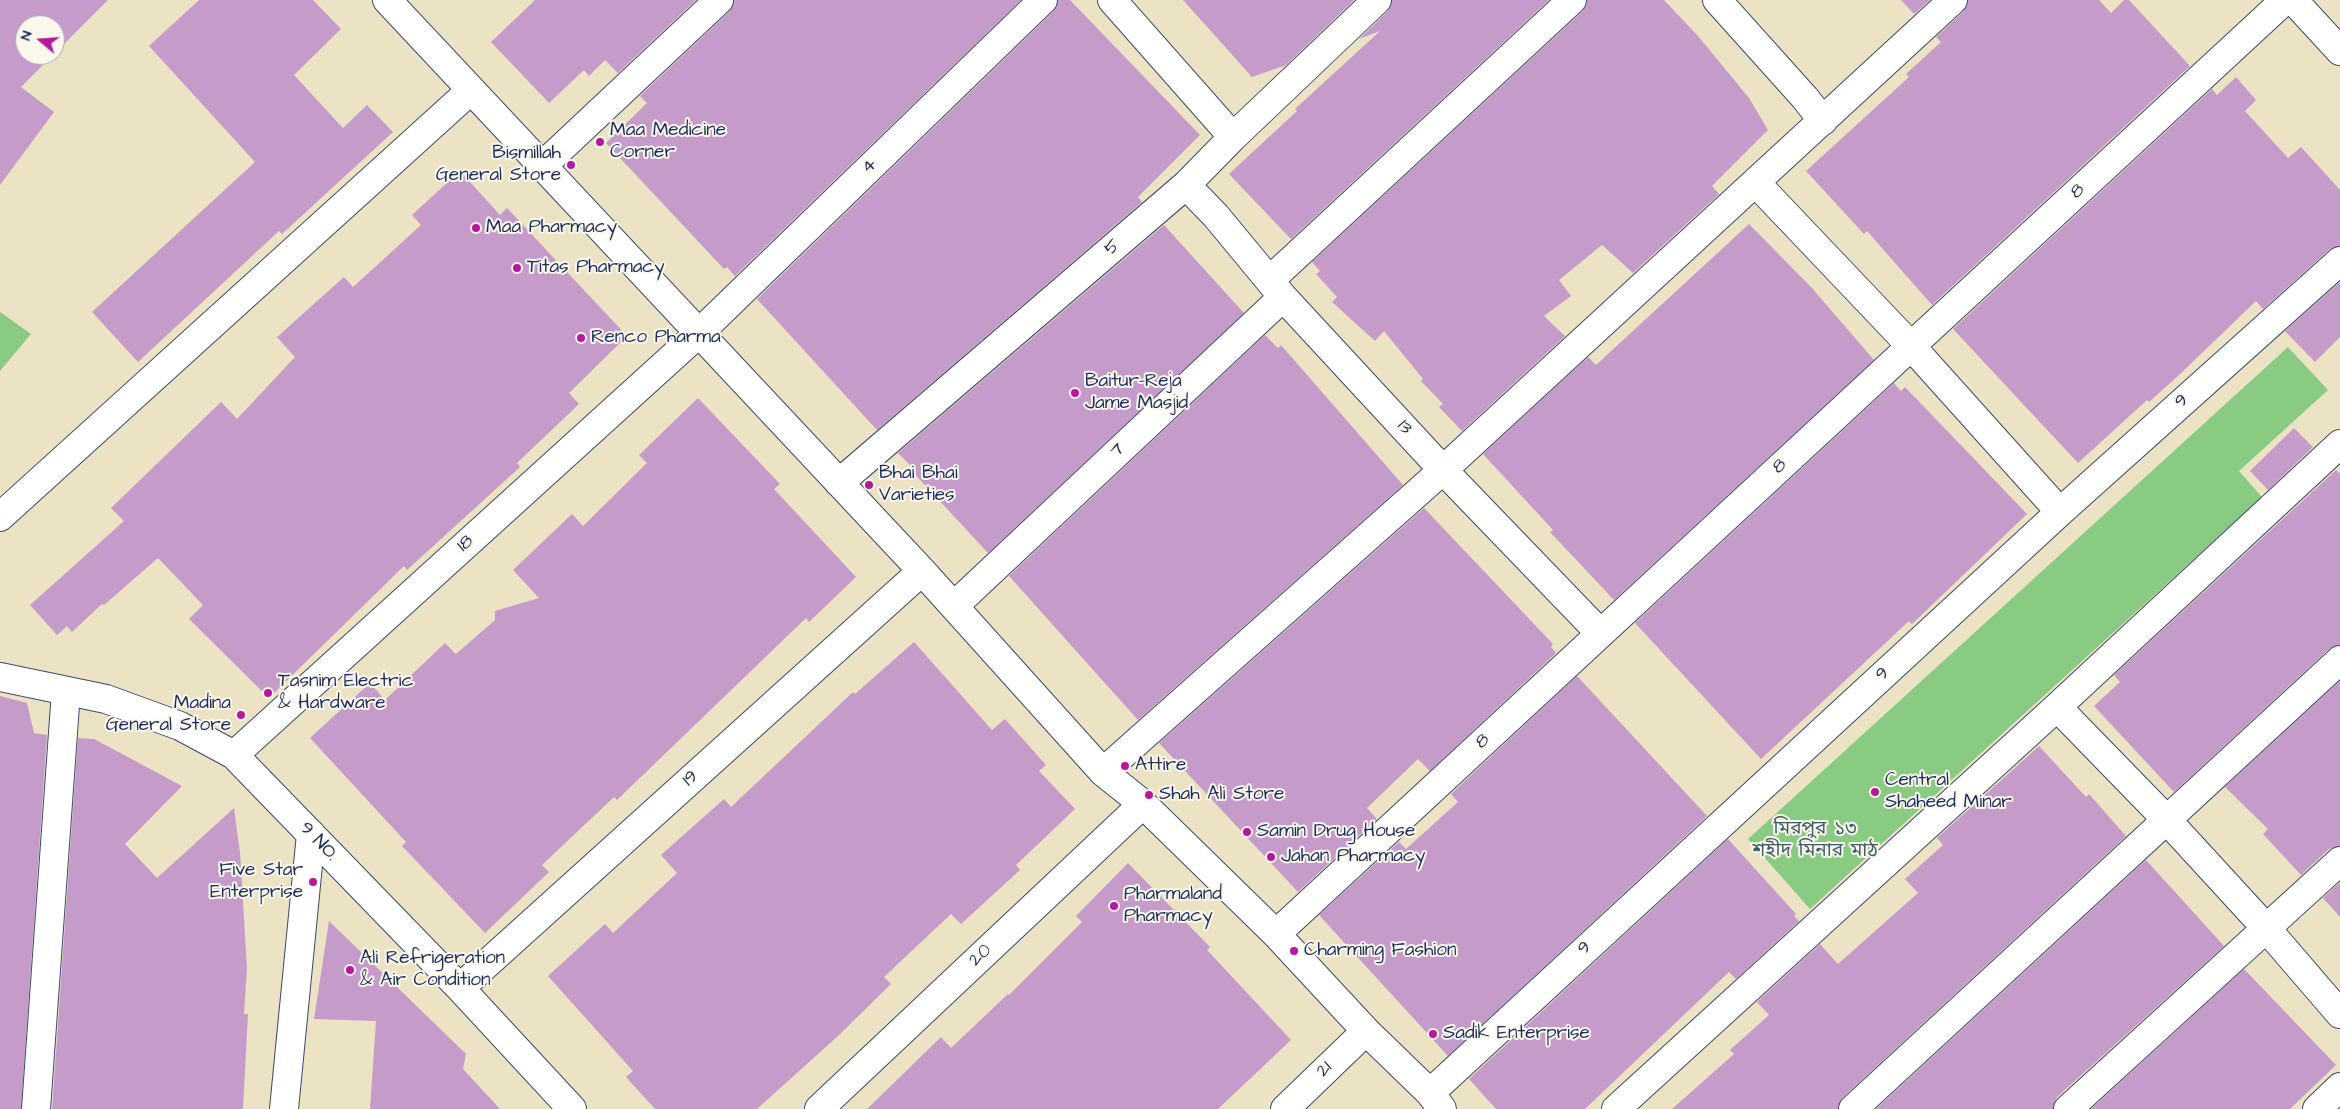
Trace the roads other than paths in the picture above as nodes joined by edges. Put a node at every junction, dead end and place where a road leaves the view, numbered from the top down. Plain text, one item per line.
1 (387, 0) edge
2 (719, 0) edge
3 (1042, 0) edge
4 (1112, 0) edge
5 (1377, 0) edge
6 (1572, 0) edge
7 (1717, 0) edge
8 (1953, 0) edge
9 (2285, 0) edge
10 (2293, 0) edge
11 (2340, 51) edge
12 (470, 90) junction
13 (1822, 121) junction
14 (1234, 137) junction
15 (541, 167) junction
16 (1756, 183) junction
17 (1186, 185) junction
18 (2340, 261) edge
19 (1277, 288) junction
20 (698, 334) junction
21 (1911, 346) junction
22 (2340, 444) edge
23 (1443, 470) junction
24 (839, 483) junction
25 (2060, 512) junction
26 (0, 516) edge
27 (922, 571) junction
28 (954, 606) junction
29 (1600, 633) junction
30 (2340, 660) edge
31 (0, 677) edge
32 (66, 691) junction
33 (2057, 706) junction
34 (234, 755) junction
35 (1103, 772) junction
36 (1143, 804) junction
37 (2166, 819) junction
38 (311, 834) junction
39 (2340, 861) edge
40 (2266, 928) junction
41 (1276, 934) junction
42 (460, 988) junction
43 (2340, 1014) edge
44 (1366, 1032) junction
45 (2340, 1087) edge
46 (1436, 1101) edge
47 (36, 1109) edge
48 (284, 1109) edge
49 (572, 1109) edge
50 (819, 1109) edge
51 (1285, 1109) edge
52 (1616, 1109) edge
53 (1853, 1109) edge
54 (2068, 1109) edge
55 (2317, 1109) edge

1 - 12 street
2 - 15 street
3 - 20 street, 4
4 - 14 street
5 - 14 street, 5
6 - 19 street, 7
7 - 13 street
8 - 13 street
9 - 21 street, 8
10 - 11 street
12 - 15 street
12 - 26 street
13 - 16 street
14 - 17 street, 5
15 - 20 street
16 - 21 street
16 - 23 street
17 - 19 street, 13
17 - 24 street, 5
18 - 25 street, 9
19 - 23 street, 13
19 - 28 street, 7
20 - 24 street
20 - 34 street, 18
21 - 25 street
21 - 29 street, 8
22 - 33 street
23 - 29 street, 13
23 - 35 street
24 - 27 street
25 - 46 street, 9
27 - 28 street
27 - 42 street, 19
28 - 35 street
29 - 41 street, 8
30 - 37 street
31 - 32 street, 9 NO.
32 - 34 street, 9 NO.
32 - 47 street
33 - 37 street
33 - 52 street
34 - 38 street, 9 NO.
35 - 36 street
36 - 41 street
36 - 50 street, 20
37 - 40 street
37 - 53 street
38 - 42 street, 9 NO.
38 - 48 street
39 - 40 street
40 - 43 street
40 - 54 street
41 - 44 street
42 - 49 street, 9 NO.
44 - 46 street
44 - 51 street, 21
45 - 55 street

